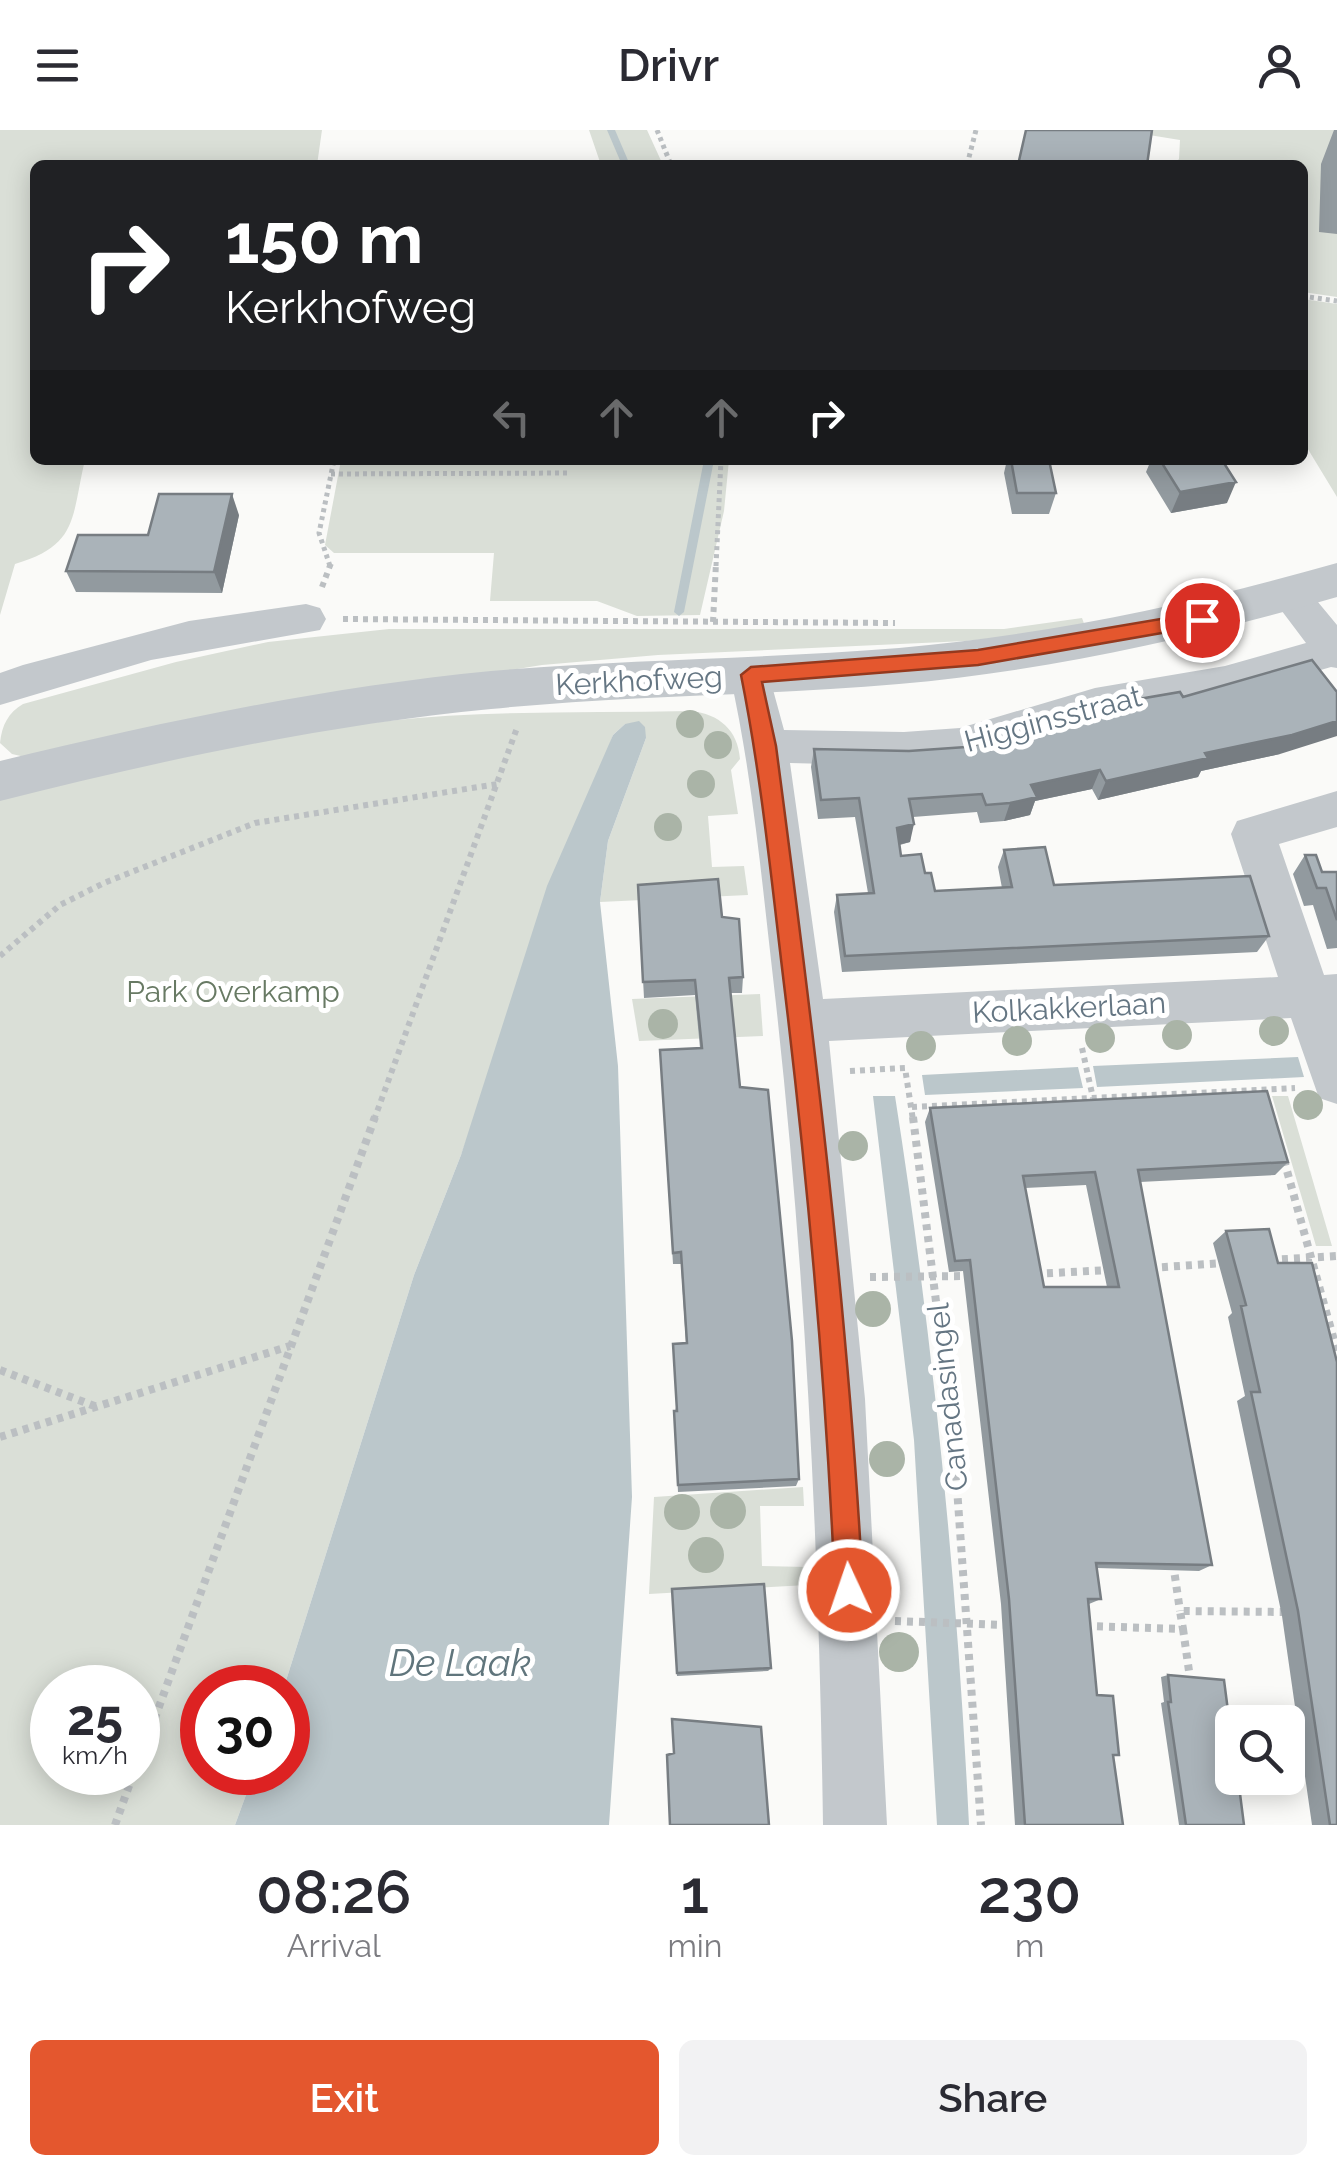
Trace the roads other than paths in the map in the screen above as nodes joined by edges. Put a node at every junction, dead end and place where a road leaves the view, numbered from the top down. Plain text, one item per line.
1 (1337, 580) edge
2 (1289, 594) junction
3 (301, 619) road end
4 (1336, 652) edge
5 (751, 675) junction
6 (0, 689) edge
7 (766, 746) junction
8 (0, 781) edge
9 (1337, 809) edge
10 (1323, 996) edge
11 (802, 1021) junction
12 (1318, 1085) edge
13 (855, 1825) edge

1 - 2 street, Kerkhofweg
2 - 4 street
2 - 5 street, Kerkhofweg
3 - 6 street
4 - 7 street, Higginsstraat
5 - 7 street
5 - 8 street, Kerkhofweg
7 - 11 street
9 - 10 street
10 - 11 street, Kolkakkerlaan
10 - 12 street
11 - 13 street

